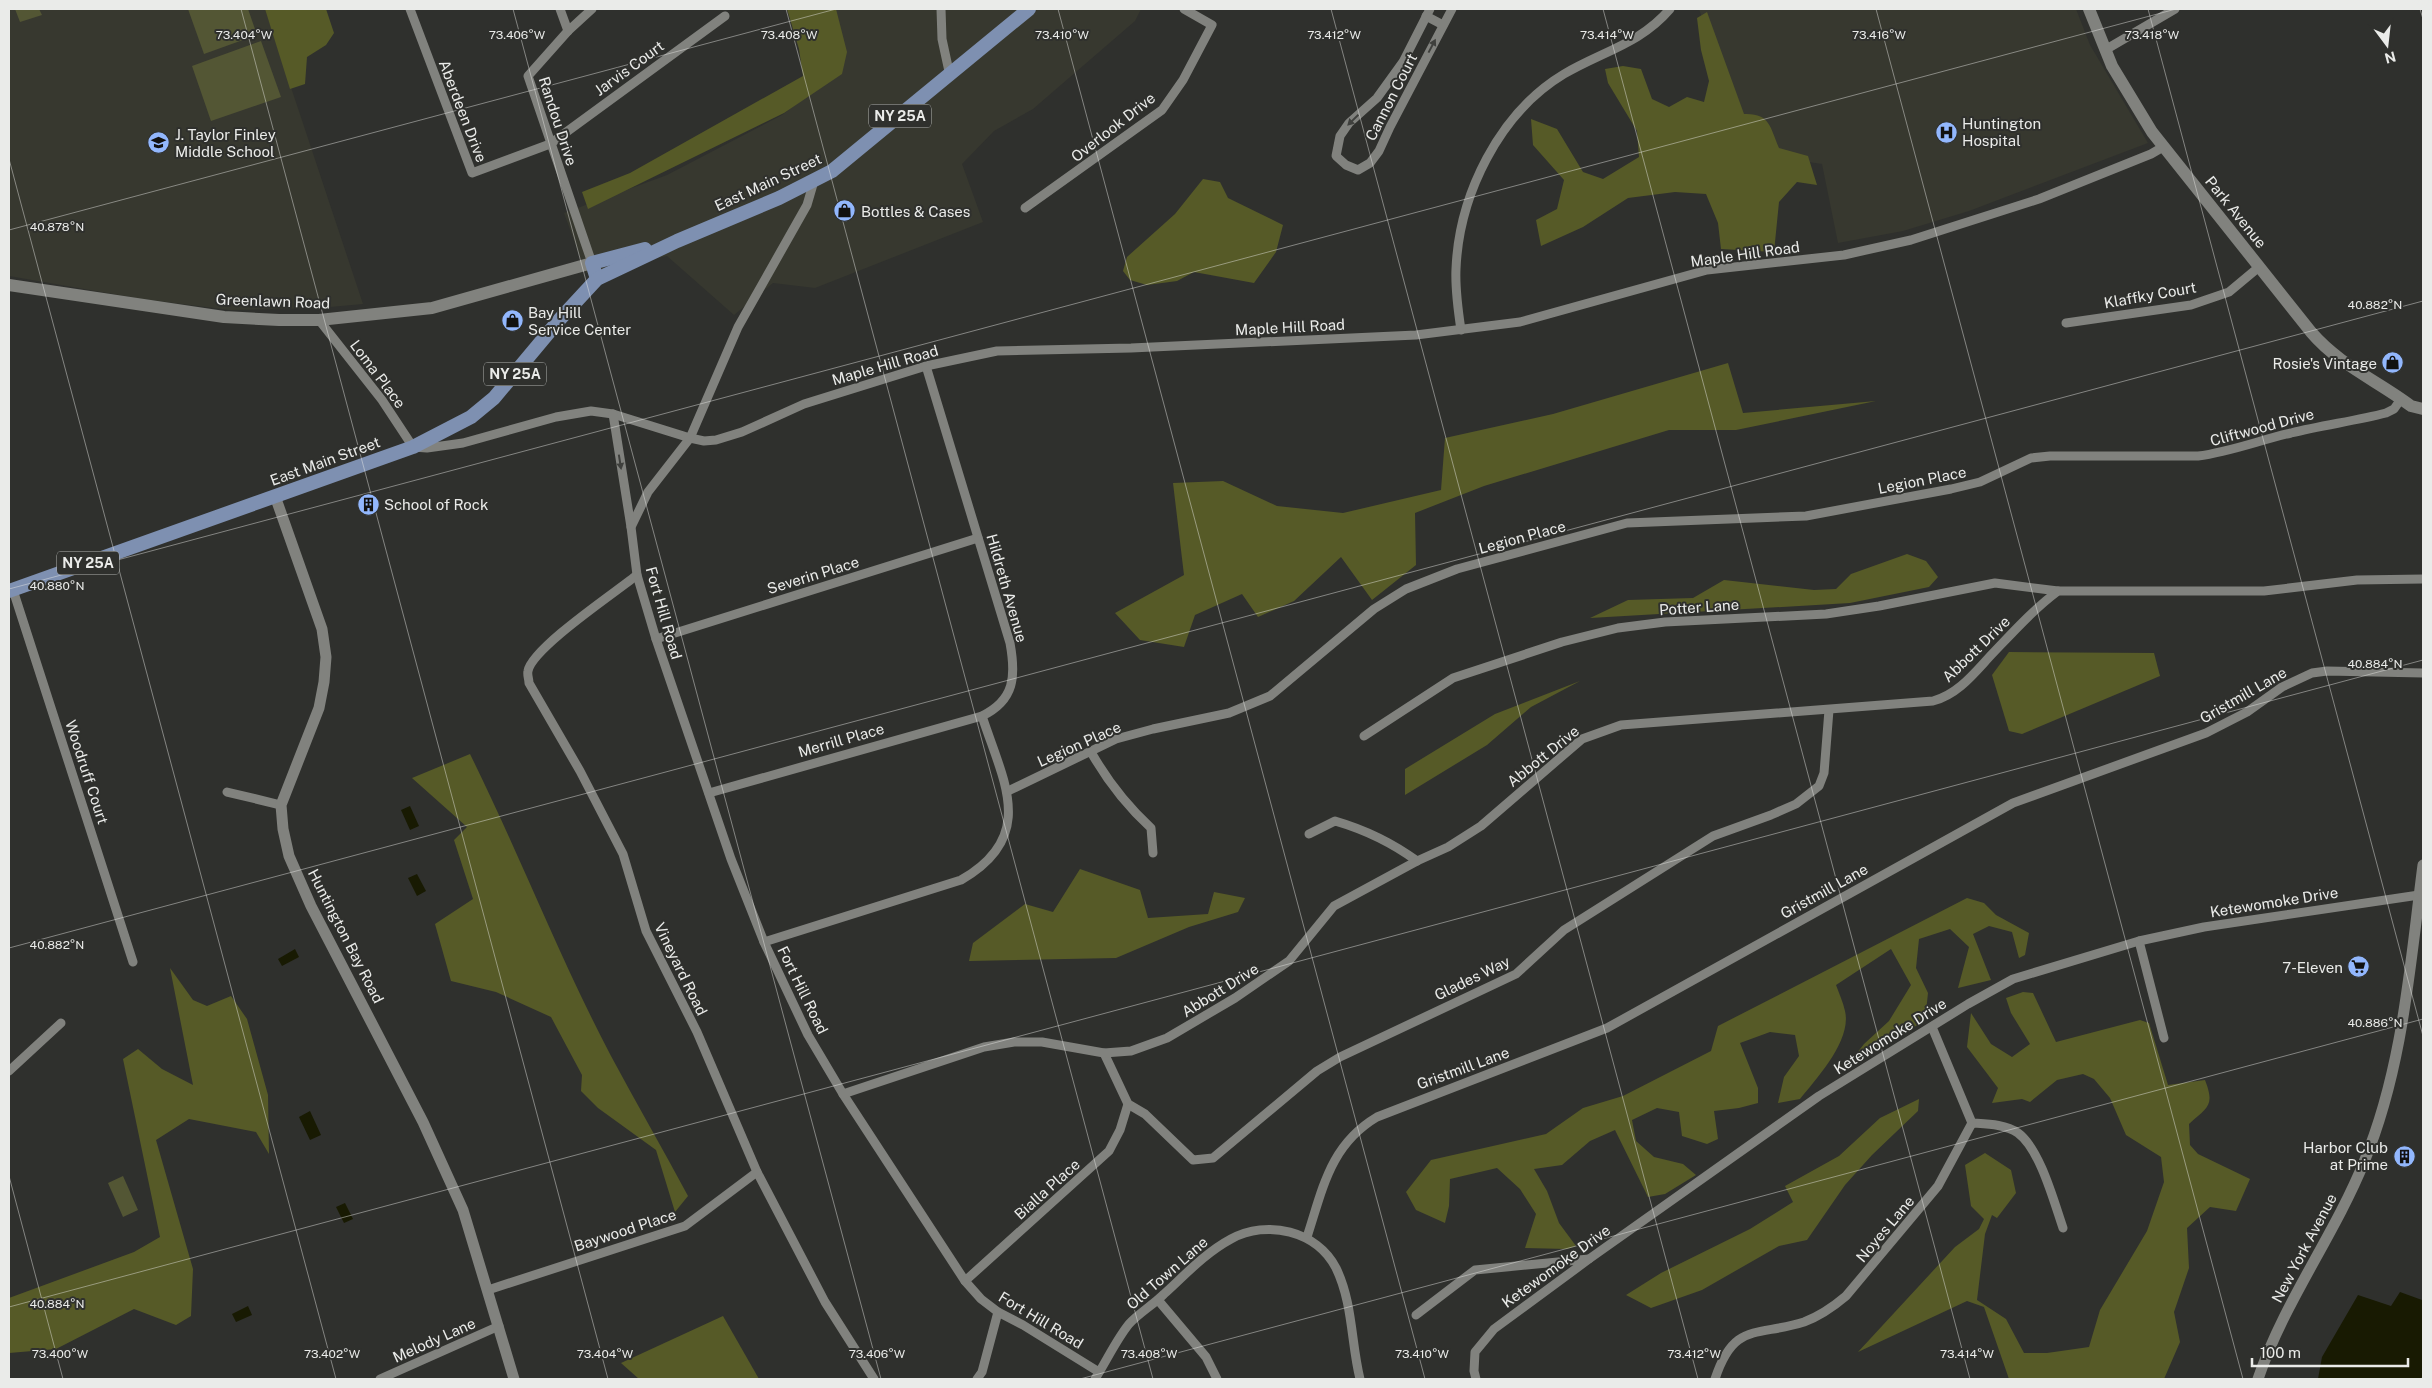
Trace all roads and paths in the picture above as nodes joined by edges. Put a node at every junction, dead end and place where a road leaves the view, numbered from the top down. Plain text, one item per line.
1 (410, 9) edge
2 (560, 9) edge
3 (592, 9) edge
4 (941, 9) edge
5 (1029, 9) edge
6 (1184, 9) edge
7 (1452, 9) edge
8 (1670, 9) edge
9 (2089, 9) edge
10 (2175, 9) edge
11 (1428, 13) edge
12 (725, 16) dead end
13 (1443, 25) junction
14 (568, 31) junction
15 (2105, 50) junction
16 (950, 76) junction
17 (550, 144) junction
18 (2163, 147) junction
19 (814, 181) junction
20 (1025, 208) dead end
21 (677, 241) junction
22 (592, 263) junction
23 (2259, 267) junction
24 (597, 279) junction
25 (9, 285) edge
26 (319, 320) junction
27 (2066, 323) dead end
28 (1460, 330) junction
29 (926, 366) junction
30 (2401, 399) junction
31 (2422, 408) edge
32 (613, 414) junction
33 (690, 438) junction
34 (413, 447) junction
35 (2092, 456) joint
36 (275, 496) junction
37 (631, 527) junction
38 (978, 538) junction
39 (637, 575) junction
40 (2423, 579) edge
41 (2058, 590) junction
42 (11, 591) edge
43 (656, 638) junction
44 (2423, 672) edge
45 (1828, 710) junction
46 (982, 716) junction
47 (1364, 736) dead end
48 (1091, 752) junction
49 (1008, 791) junction
50 (227, 792) dead end
51 (709, 793) junction
52 (281, 805) junction
53 (1309, 834) dead end
54 (1153, 852) dead end
55 (1417, 861) junction
56 (2423, 865) edge
57 (2419, 895) junction
58 (2139, 941) junction
59 (764, 942) junction
60 (134, 962) dead end
61 (61, 1023) dead end
62 (1932, 1027) junction
63 (2164, 1038) dead end
64 (1104, 1053) junction
65 (9, 1071) edge
66 (843, 1094) junction
67 (1128, 1104) junction
68 (1972, 1123) junction
69 (757, 1172) junction
70 (2063, 1228) dead end
71 (1307, 1237) junction
72 (1589, 1259) junction
73 (965, 1281) junction
74 (488, 1290) junction
75 (1158, 1300) junction
76 (998, 1312) junction
77 (1416, 1315) dead end
78 (499, 1326) junction
79 (1097, 1376) edge
80 (380, 1379) edge
81 (514, 1379) edge
82 (874, 1379) edge
83 (977, 1379) edge
84 (1217, 1379) edge
85 (1360, 1379) edge
86 (1476, 1379) edge
87 (1715, 1379) edge
88 (2258, 1379) edge

1 - 17 street, Aberdeen Drive
2 - 14 street
3 - 14 street, Randou Drive
4 - 16 street
5 - 16 main road, East Main Street / NY 25A
6 - 20 street, Overlook Drive
7 - 13 street, Cannon Court
8 - 28 street
9 - 15 main road, Park Avenue
10 - 15 street
11 - 13 street
11 -> 13 street, Cannon Court
12 - 17 street, Jarvis Court
14 - 17 street, Randou Drive
15 - 18 main road, Park Avenue
16 - 19 main road, East Main Street / NY 25A
17 - 22 street, Randou Drive
18 - 23 main road, Park Avenue
18 - 28 street, Maple Hill Road
19 - 21 main road, East Main Street / NY 25A
19 - 33 street
21 - 22 main road, East Main Street / NY 25A
21 - 24 main road, East Main Street
22 - 24 main road
22 - 26 main road, Greenlawn Road
23 - 27 street, Klaffky Court
23 - 30 main road, Park Avenue
24 - 34 main road, East Main Street / NY 25A
25 - 26 main road, Greenlawn Road
26 - 34 street, Loma Place
28 - 29 street, Maple Hill Road
29 - 33 street, Maple Hill Road
29 - 38 street, Hildreth Avenue
30 - 31 main road, Park Avenue
30 - 35 street, Cliftwood Drive
32 - 33 street, Maple Hill Road
32 - 34 street, Maple Hill Road
32 -> 37 street, Fort Hill Road
33 - 37 street
34 - 36 main road, East Main Street / NY 25A
35 - 48 street, Legion Place
36 - 42 main road, East Main Street / NY 25A
36 - 52 street, Huntington Bay Road
37 - 39 street, Fort Hill Road
38 - 43 street, Severin Place
38 - 46 street, Hildreth Avenue
39 - 43 street, Fort Hill Road
39 - 69 street, Vineyard Road
40 - 41 street
41 - 45 street, Abbott Drive
41 - 47 street, Potter Lane
42 - 60 street, Woodruff Court
43 - 51 street, Fort Hill Road
44 - 71 street, Gristmill Lane
45 - 55 street, Abbott Drive
45 - 67 street, Glades Way
46 - 49 street
46 - 51 street, Merrill Place
48 - 49 street, Legion Place
48 - 54 street
49 - 59 street
50 - 52 street
51 - 59 street, Fort Hill Road
52 - 74 street, Huntington Bay Road
53 - 55 street
55 - 64 street, Abbott Drive
56 - 57 street, New York Avenue
57 - 58 street, Ketewomoke Drive
57 - 88 street, New York Avenue
58 - 62 street, Ketewomoke Drive
58 - 63 street
59 - 66 street, Fort Hill Road
61 - 65 street
62 - 68 street
62 - 72 street, Ketewomoke Drive
64 - 66 street, Abbott Drive
64 - 67 street
66 - 73 street, Fort Hill Road
67 - 73 street, Bialla Place
68 - 70 street
68 - 87 street, Noyes Lane
69 - 74 street, Baywood Place
69 - 82 street, Vineyard Road
71 - 75 street, Old Town Lane
71 - 85 street, Old Town Lane
72 - 77 street
72 - 86 street, Ketewomoke Drive
73 - 76 street, Fort Hill Road
74 - 78 street, Huntington Bay Road
75 - 79 street, Old Town Lane
75 - 84 street
76 - 79 street, Fort Hill Road
76 - 83 street
78 - 80 street, Melody Lane
78 - 81 street, Huntington Bay Road

